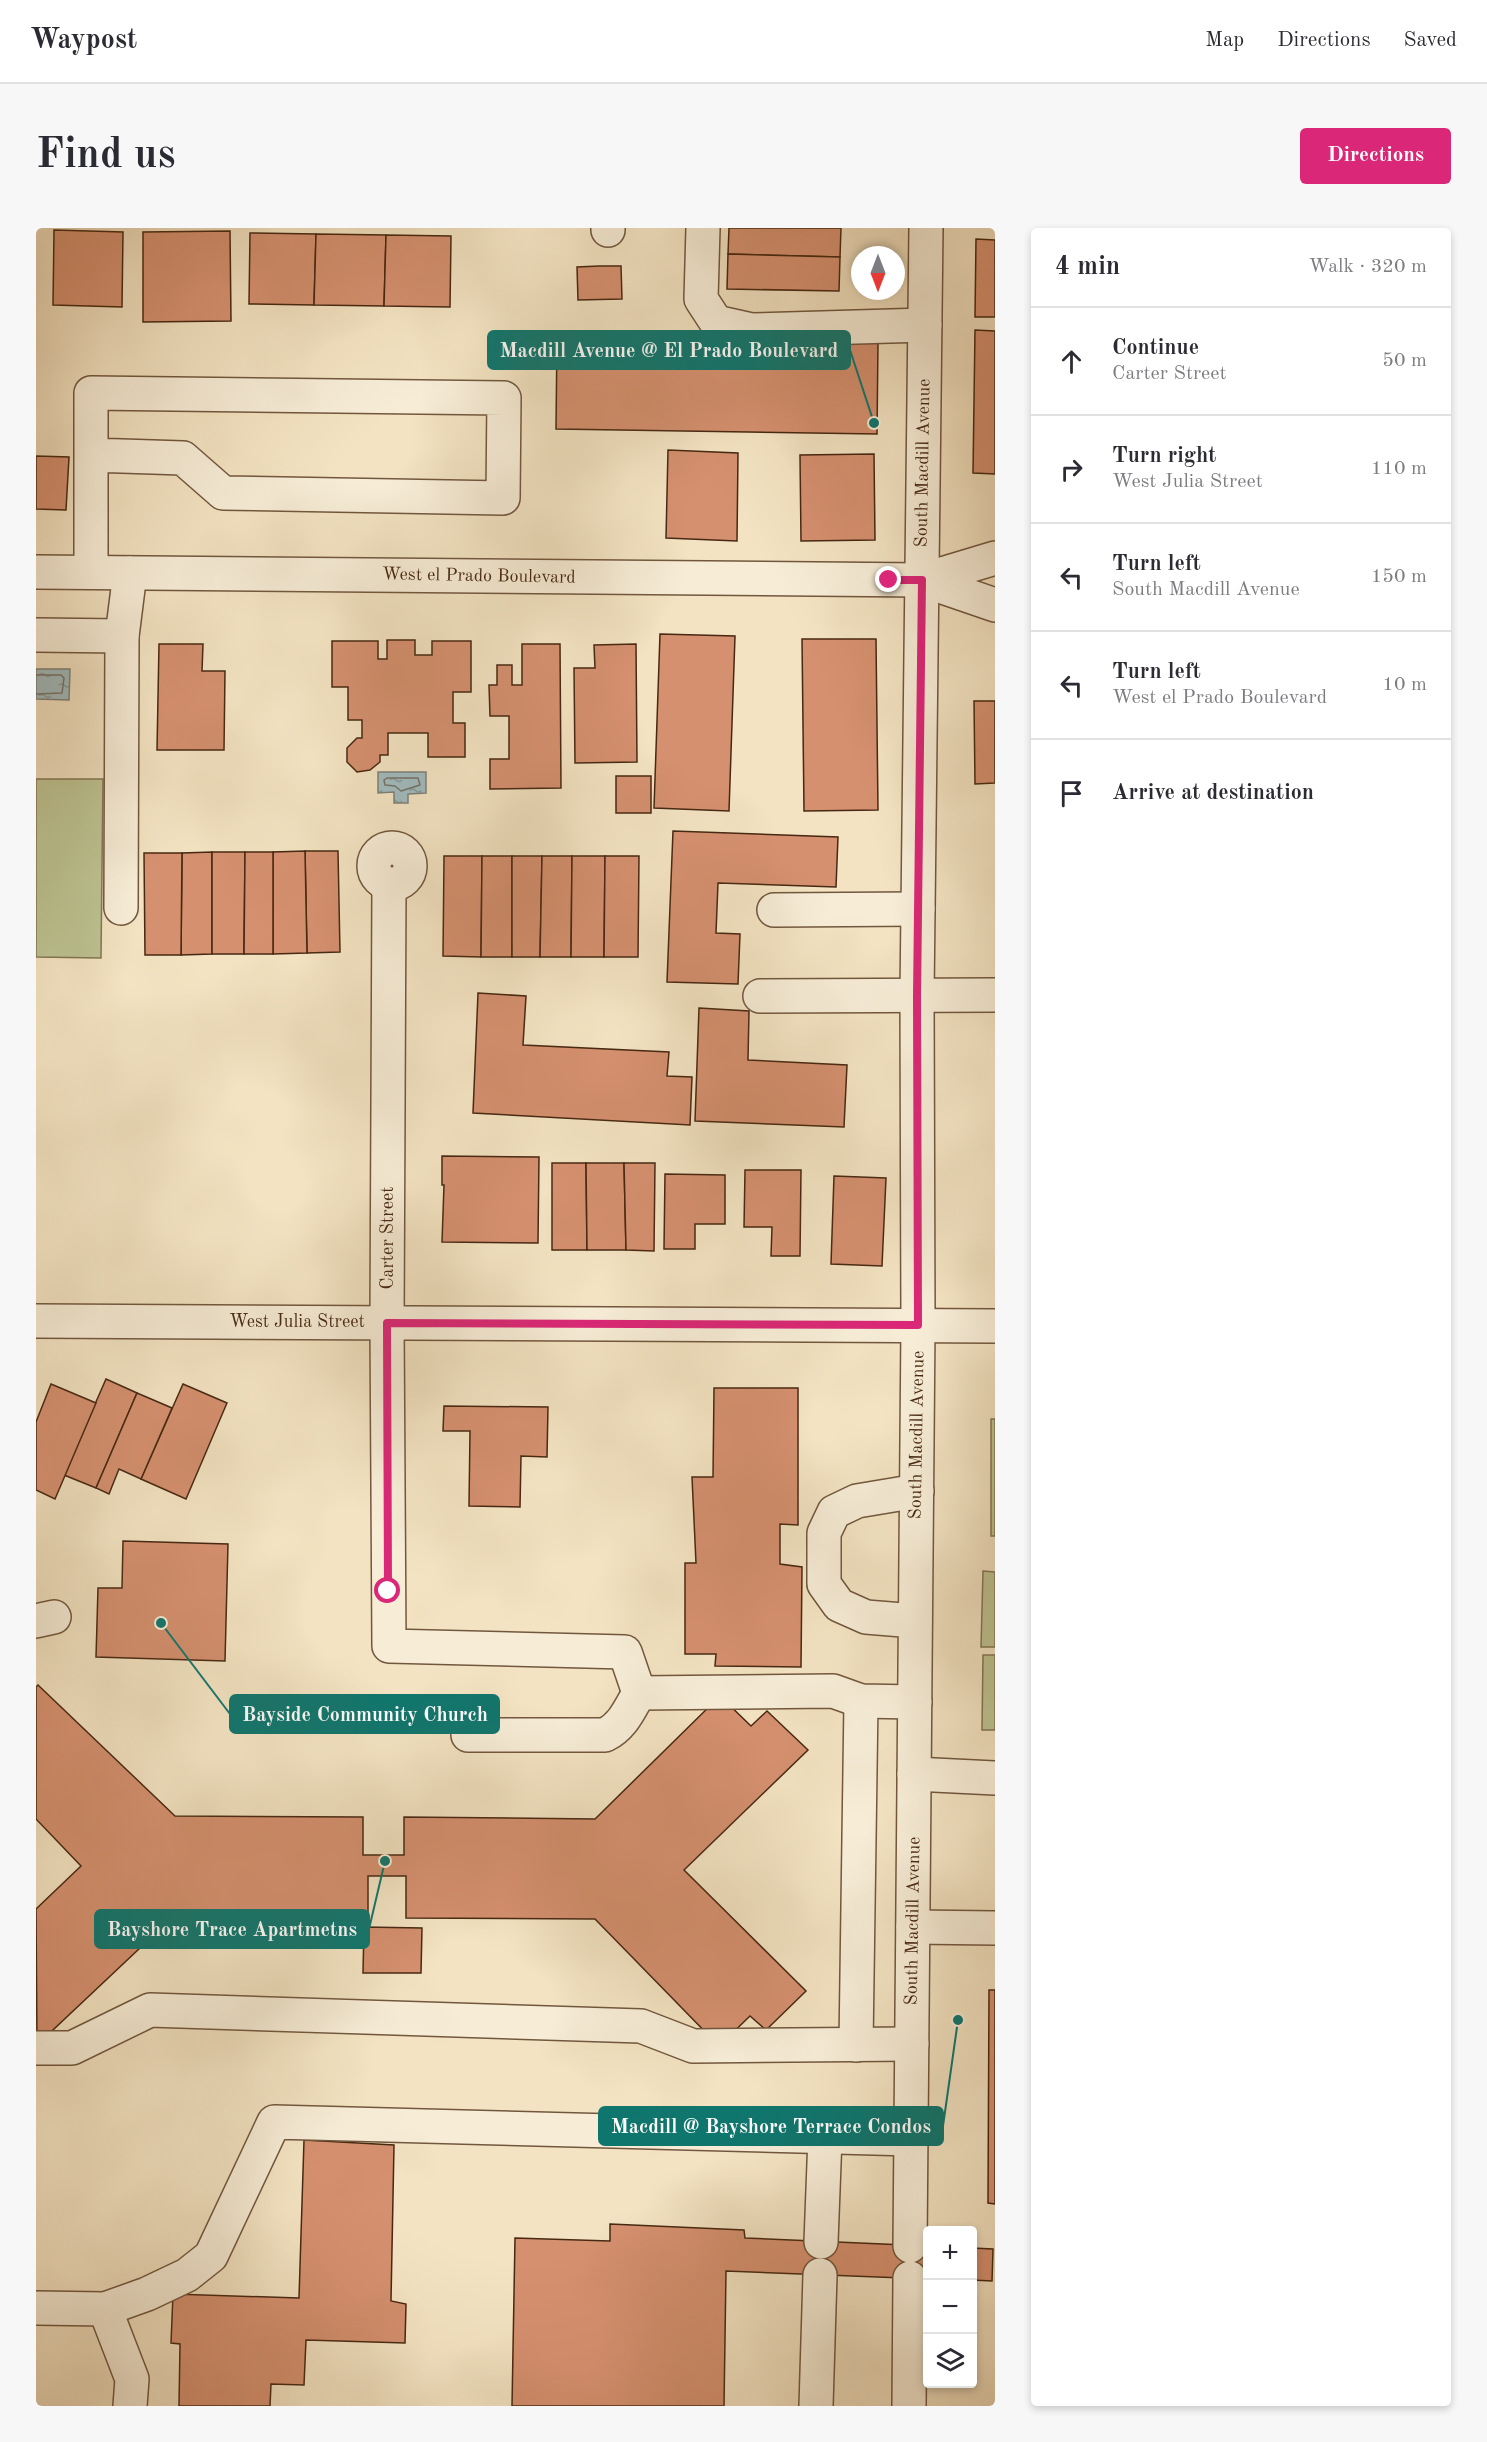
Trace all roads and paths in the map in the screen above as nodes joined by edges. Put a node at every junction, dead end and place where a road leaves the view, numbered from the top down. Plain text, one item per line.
1 (703, 228) edge
2 (926, 228) edge
3 (925, 325) junction
4 (91, 455) junction
5 (995, 558) edge
6 (36, 572) edge
7 (91, 572) junction
8 (130, 573) junction
9 (922, 580) junction
10 (995, 605) edge
11 (36, 635) edge
12 (122, 636) junction
13 (389, 885) dead end
14 (121, 908) dead end
15 (918, 909) junction
16 (774, 910) dead end
17 (995, 995) edge
18 (760, 996) dead end
19 (917, 996) junction
20 (36, 1321) edge
21 (387, 1323) junction
22 (918, 1325) junction
23 (995, 1326) edge
24 (917, 1491) junction
25 (915, 1621) junction
26 (639, 1693) junction
27 (861, 1701) junction
28 (915, 1702) junction
29 (468, 1735) dead end
30 (914, 1774) junction
31 (995, 1778) edge
32 (913, 1927) junction
33 (995, 1928) edge
34 (912, 2044) junction
35 (856, 2045) junction
36 (36, 2048) edge
37 (825, 2137) junction
38 (911, 2139) junction
39 (821, 2242) dead end
40 (910, 2246) dead end
41 (820, 2275) dead end
42 (910, 2278) dead end
43 (36, 2308) edge
44 (105, 2309) junction
45 (130, 2406) edge
46 (816, 2406) edge
47 (909, 2406) edge

1 - 3 street
2 - 3 street, South Macdill Avenue
3 - 9 street, South Macdill Avenue
4 - 4 street
4 - 7 street
5 - 9 street, West el Prado Boulevard
6 - 7 street, West el Prado Boulevard
7 - 8 street, West el Prado Boulevard
8 - 9 street, West el Prado Boulevard
8 - 12 street
9 - 10 street, West el Prado Boulevard
9 - 15 street, South Macdill Avenue
11 - 12 street
12 - 14 street
13 - 21 street, Carter Street
15 - 16 street
15 - 19 street, South Macdill Avenue
17 - 19 street
18 - 19 street
19 - 22 street, South Macdill Avenue
20 - 21 street, West Julia Street
21 - 22 street, West Julia Street
21 - 26 street, Carter Street
22 - 23 street, West Julia Street
22 - 24 street, South Macdill Avenue
24 - 25 street, South Macdill Avenue
24 - 25 street
25 - 28 street, South Macdill Avenue
26 - 27 street
26 - 29 street
27 - 28 street
27 - 35 street
28 - 30 street, South Macdill Avenue
30 - 31 street
30 - 32 street, South Macdill Avenue
32 - 33 street
32 - 34 street, South Macdill Avenue
34 - 35 street
34 - 38 street, South Macdill Avenue
35 - 36 street
37 - 38 street
37 - 39 street
37 - 44 street
38 - 40 street, South Macdill Avenue
41 - 46 street
42 - 47 street
43 - 44 street
44 - 45 street

